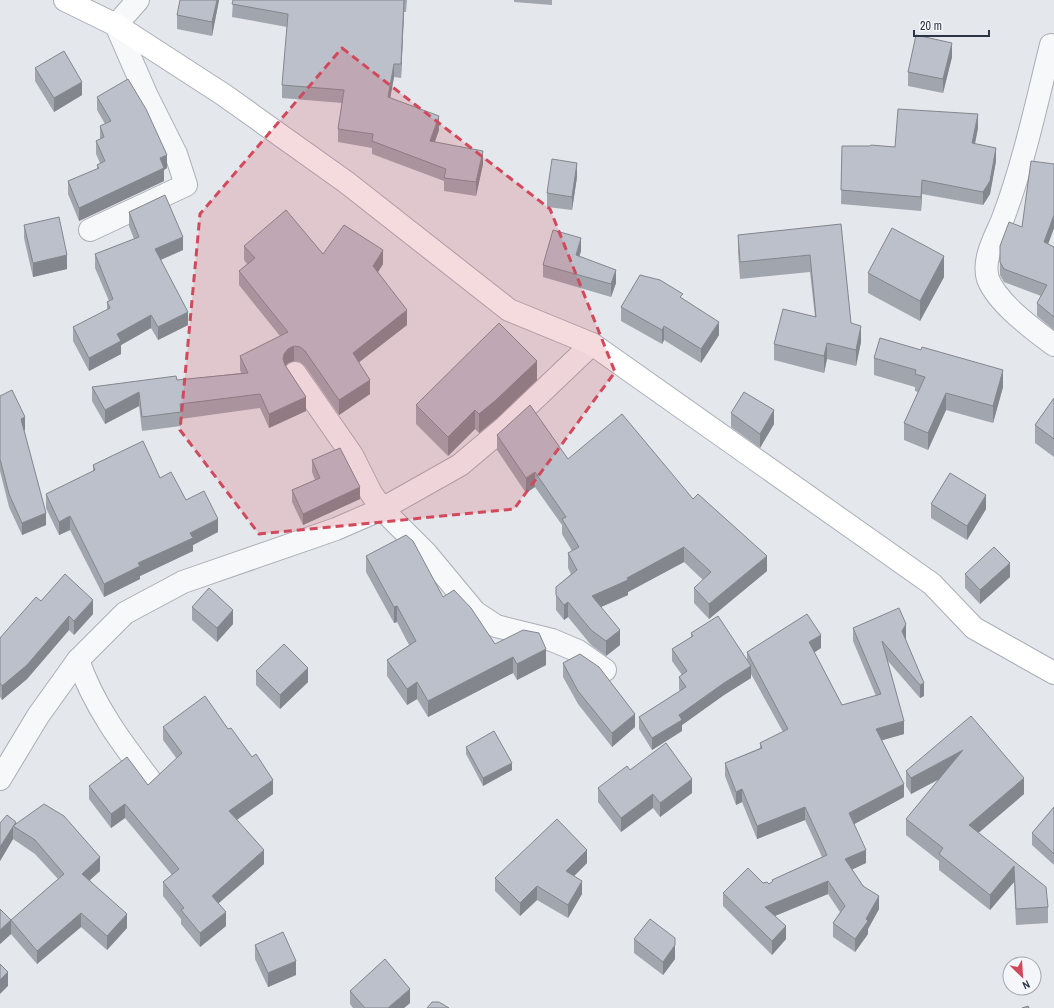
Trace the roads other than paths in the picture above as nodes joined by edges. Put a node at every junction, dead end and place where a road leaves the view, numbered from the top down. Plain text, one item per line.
1 (64, 0) edge
2 (138, 0) edge
3 (116, 25) junction
4 (1051, 45) dead end
5 (90, 230) dead end
6 (592, 344) junction
7 (1054, 345) edge
8 (295, 373) dead end
9 (382, 509) junction
10 (78, 660) junction
11 (605, 670) dead end
12 (1054, 673) edge
13 (0, 780) edge
14 (150, 780) dead end

1 - 3 main road
2 - 3 street
3 - 5 street
3 - 6 main road
4 - 7 street
6 - 9 street
6 - 12 main road
8 - 9 street
9 - 10 street
9 - 11 street
10 - 13 street
10 - 14 street

